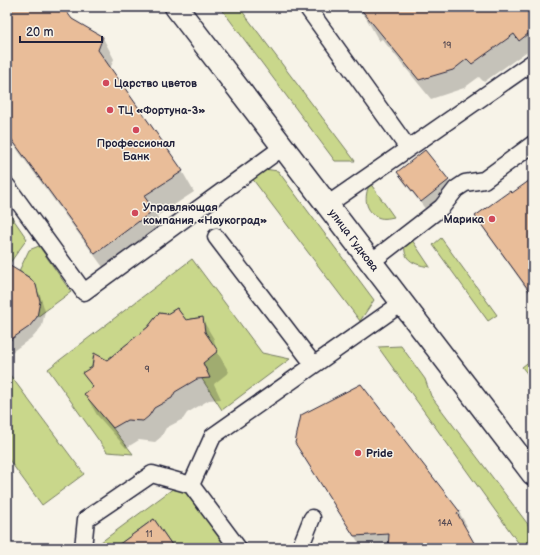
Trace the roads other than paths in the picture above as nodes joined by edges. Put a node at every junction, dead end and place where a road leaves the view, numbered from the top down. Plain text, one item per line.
1 (176, 7) edge
2 (307, 7) edge
3 (533, 62) edge
4 (533, 144) edge
5 (283, 147) junction
6 (408, 148) junction
7 (7, 186) edge
8 (327, 205) junction
9 (216, 237) dead end
10 (371, 262) junction
11 (402, 303) junction
12 (314, 365) junction
13 (533, 474) edge
14 (191, 485) junction
15 (312, 518) dead end
16 (83, 548) edge
17 (238, 548) edge
18 (300, 548) edge

1 - 5 street, улица Гудкова
2 - 6 lane
3 - 6 lane
4 - 10 lane
5 - 7 lane
5 - 8 street, улица Гудкова
6 - 8 lane
8 - 10 street, улица Гудкова
9 - 12 lane
10 - 11 street, улица Гудкова
11 - 12 lane
11 - 13 street, улица Гудкова
12 - 14 lane
14 - 16 lane
14 - 17 lane
15 - 18 lane

